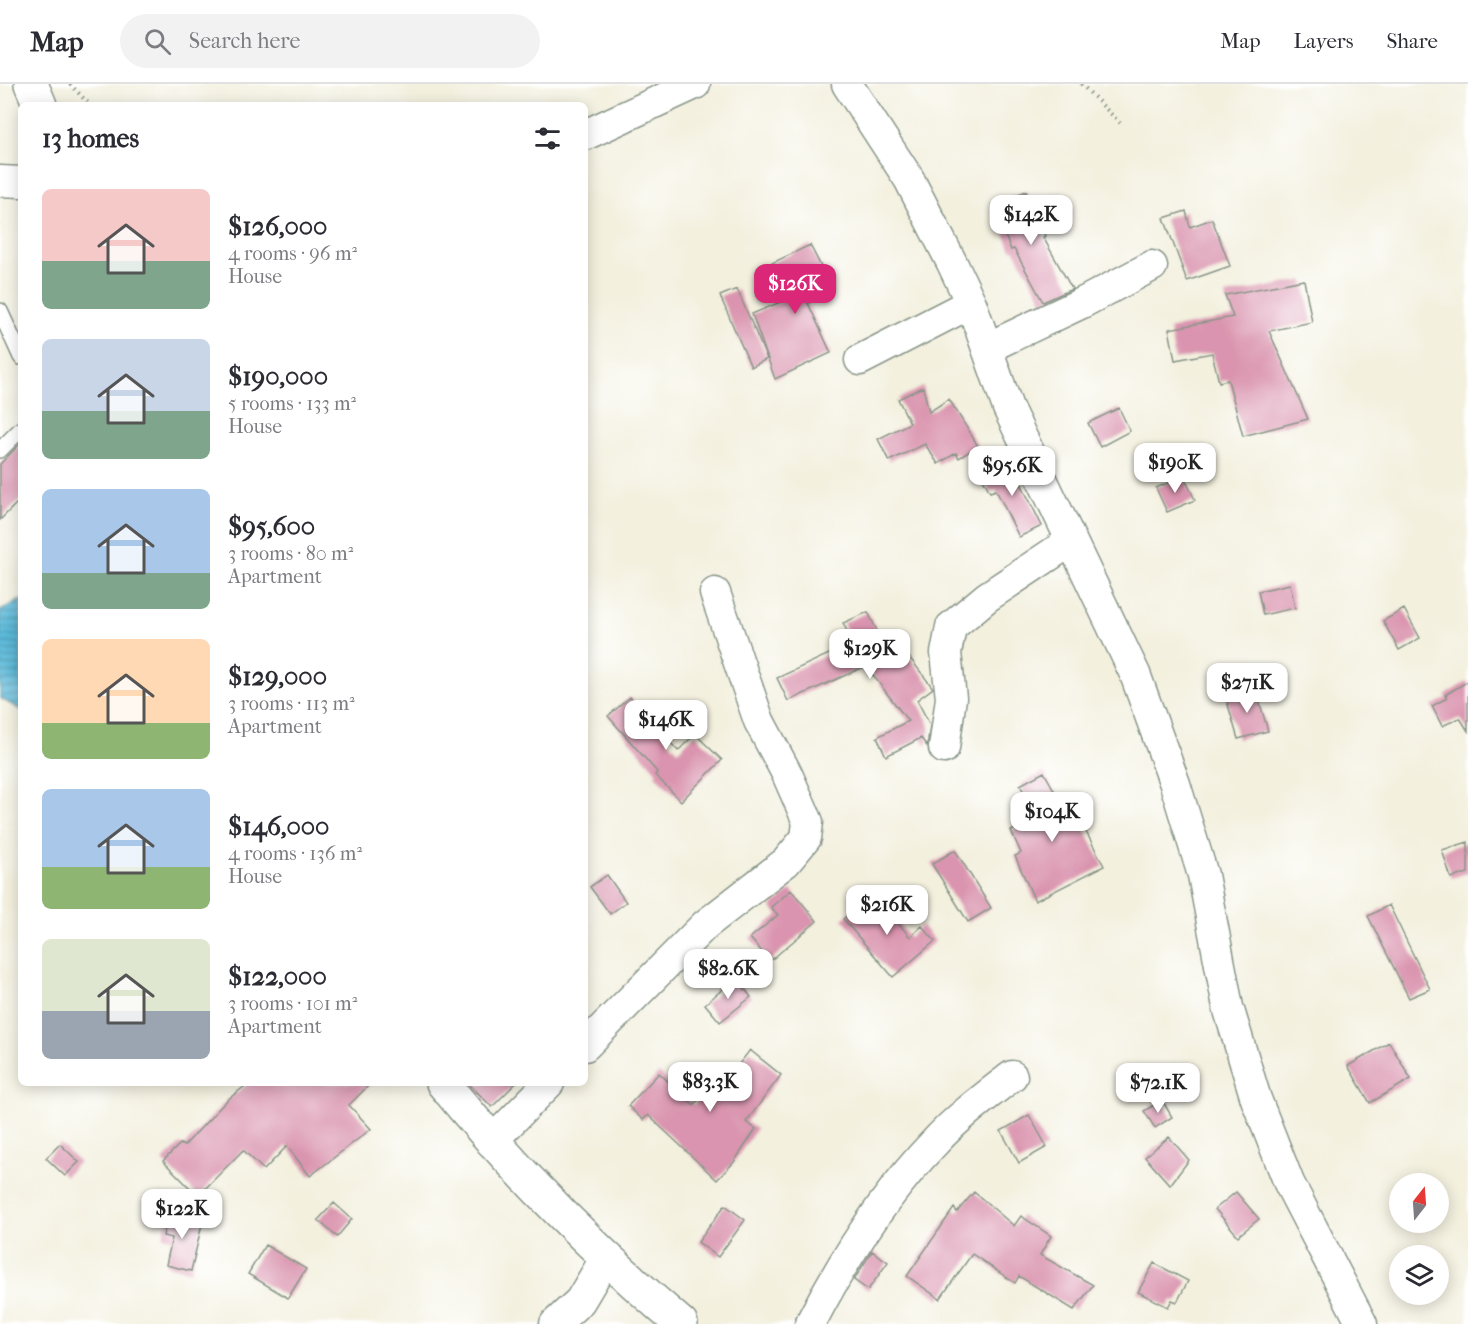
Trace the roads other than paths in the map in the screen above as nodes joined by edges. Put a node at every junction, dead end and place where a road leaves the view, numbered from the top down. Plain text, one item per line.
1 (32, 84) edge
2 (695, 84) edge
3 (848, 84) edge
4 (39, 102) edge
5 (588, 134) edge
6 (0, 181) edge
7 (18, 182) edge
8 (1152, 266) dead end
9 (970, 303) junction
10 (0, 311) edge
11 (987, 348) junction
12 (18, 350) edge
13 (860, 360) dead end
14 (18, 432) edge
15 (0, 450) edge
16 (1071, 541) junction
17 (715, 593) dead end
18 (944, 748) dead end
19 (588, 1043) edge
20 (1012, 1076) dead end
21 (445, 1086) edge
22 (546, 1086) edge
23 (491, 1142) junction
24 (605, 1259) junction
25 (555, 1324) edge
26 (681, 1324) edge
27 (810, 1324) edge
28 (1362, 1324) edge

1 - 4 street
2 - 5 street
3 - 9 street
6 - 7 street
8 - 11 street
9 - 11 street
9 - 13 street
10 - 12 lane
11 - 16 street
14 - 15 lane
16 - 18 street
16 - 28 street
17 - 19 street
20 - 27 street
21 - 23 street
22 - 23 street
23 - 24 street
24 - 25 street
24 - 26 street

